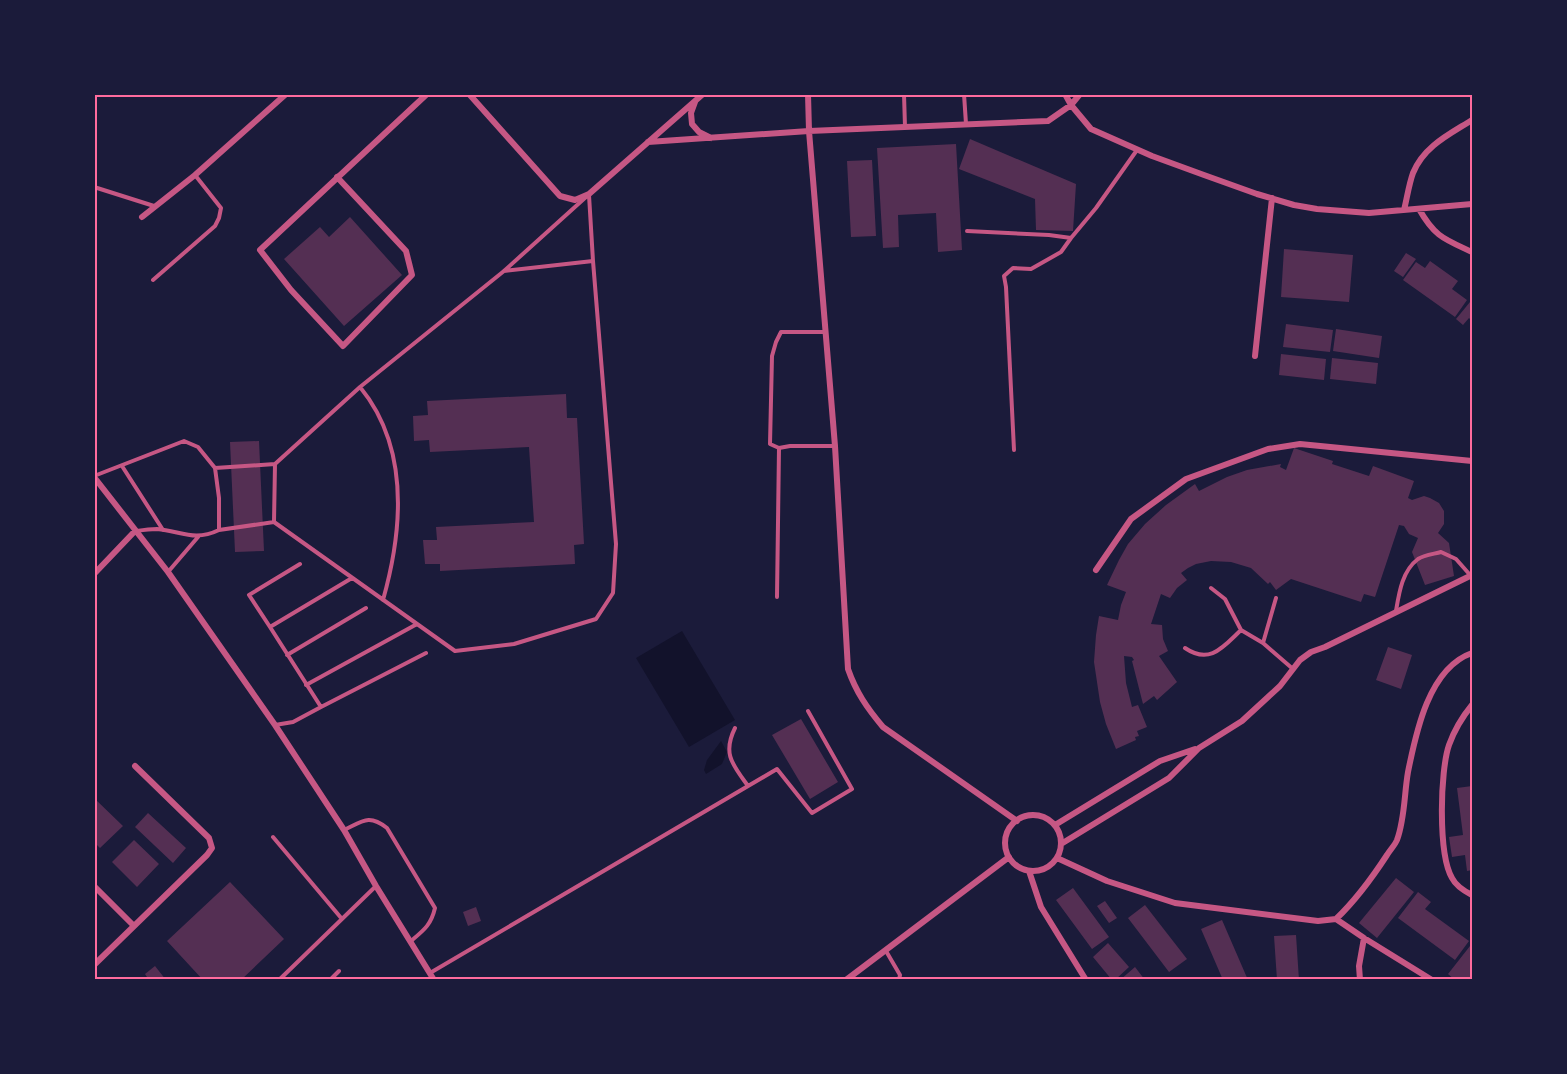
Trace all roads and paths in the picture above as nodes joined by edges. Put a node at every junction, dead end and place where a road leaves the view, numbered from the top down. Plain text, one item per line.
1 (286, 94) edge
2 (428, 94) edge
3 (469, 94) edge
4 (703, 94) edge
5 (808, 94) edge
6 (904, 94) edge
7 (964, 94) edge
8 (1065, 94) edge
9 (1080, 94) edge
10 (695, 102) junction
11 (1071, 105) junction
12 (1473, 120) edge
13 (966, 124) junction
14 (905, 127) junction
15 (809, 131) junction
16 (712, 138) junction
17 (648, 142) junction
18 (1137, 149) junction
19 (195, 175) junction
20 (337, 177) junction
21 (94, 188) edge
22 (589, 194) junction
23 (1272, 198) junction
24 (1473, 204) edge
25 (154, 206) junction
26 (1419, 209) junction
27 (1404, 210) junction
28 (142, 217) dead end
29 (967, 231) dead end
30 (1071, 238) junction
31 (1473, 252) edge
32 (593, 261) junction
33 (504, 271) junction
34 (153, 280) dead end
35 (826, 332) junction
36 (1256, 356) dead end
37 (360, 387) junction
38 (835, 446) junction
39 (779, 448) junction
40 (1014, 450) dead end
41 (1473, 461) edge
42 (275, 464) junction
43 (122, 466) junction
44 (215, 468) junction
45 (94, 477) edge
46 (274, 522) junction
47 (219, 530) junction
48 (135, 531) junction
49 (164, 531) junction
50 (199, 536) junction
51 (300, 564) dead end
52 (1096, 570) dead end
53 (168, 572) junction
54 (94, 574) edge
55 (1472, 576) edge
56 (352, 578) junction
57 (1211, 588) dead end
58 (777, 597) dead end
59 (1276, 598) dead end
60 (383, 600) junction
61 (366, 608) dead end
62 (1396, 612) junction
63 (417, 624) junction
64 (270, 627) junction
65 (1241, 630) junction
66 (1263, 642) junction
67 (1185, 648) dead end
68 (426, 653) dead end
69 (1473, 653) edge
70 (288, 655) junction
71 (1293, 670) junction
72 (306, 685) junction
73 (1473, 705) edge
74 (321, 707) junction
75 (808, 711) dead end
76 (275, 725) junction
77 (735, 728) dead end
78 (1199, 748) junction
79 (135, 766) dead end
80 (748, 786) junction
81 (1017, 820) junction
82 (1055, 825) junction
83 (344, 830) junction
84 (273, 837) dead end
85 (1061, 844) junction
86 (1009, 857) junction
87 (1057, 858) junction
88 (1029, 871) junction
89 (94, 886) edge
90 (376, 886) junction
91 (1473, 895) edge
92 (342, 919) junction
93 (1336, 919) junction
94 (134, 926) junction
95 (1364, 938) junction
96 (410, 942) junction
97 (885, 950) junction
98 (94, 964) edge
99 (339, 971) dead end
100 (430, 973) junction
101 (279, 980) edge
102 (330, 980) edge
103 (434, 980) edge
104 (846, 980) edge
105 (899, 980) edge
106 (1086, 980) edge
107 (1360, 980) edge
108 (1432, 980) edge

1 - 19 street
2 - 20 street
3 - 22 street
4 - 10 street
5 - 15 street
6 - 14 lane
7 - 13 lane
8 - 11 street
9 - 11 street
10 - 16 street
10 - 17 street
11 - 13 street
11 - 18 street
12 - 27 street
13 - 14 street
14 - 15 street
15 - 16 street
15 - 35 street
16 - 17 street
17 - 22 street
18 - 23 street
18 - 30 lane
19 - 25 street
19 - 34 lane
20 - 20 street
21 - 25 lane
22 - 32 lane
22 - 33 lane
23 - 27 street
23 - 36 street
24 - 26 street
25 - 28 street
26 - 27 street
26 - 31 street
29 - 30 lane
30 - 40 lane
32 - 33 lane
32 - 63 lane
33 - 37 lane
35 - 38 street
35 - 39 lane
37 - 42 lane
37 - 60 lane
38 - 39 lane
38 - 81 street
39 - 58 lane
41 - 52 street
42 - 44 lane
42 - 46 lane
43 - 44 lane
43 - 45 lane
43 - 49 lane
44 - 47 lane
45 - 48 street
46 - 47 lane
46 - 56 lane
47 - 50 lane
48 - 49 lane
48 - 53 street
48 - 54 street
49 - 50 lane
50 - 53 lane
51 - 64 lane
53 - 76 street
55 - 62 street
55 - 62 lane
56 - 60 lane
56 - 64 lane
57 - 65 lane
59 - 66 lane
60 - 63 lane
61 - 70 lane
62 - 71 street
63 - 72 lane
64 - 70 lane
65 - 66 lane
65 - 67 lane
66 - 71 lane
68 - 74 lane
69 - 93 street
70 - 72 lane
71 - 78 street
72 - 74 lane
73 - 91 street
74 - 76 lane
75 - 80 lane
76 - 83 street
77 - 80 lane
78 - 82 street
78 - 85 street
79 - 94 street
80 - 100 lane
81 - 82 street
81 - 86 street
82 - 85 street
83 - 90 street
83 - 96 lane
84 - 92 lane
85 - 87 street
86 - 88 street
86 - 97 street
87 - 88 street
87 - 93 street
88 - 106 street
89 - 94 street
90 - 92 lane
90 - 96 street
92 - 101 lane
93 - 95 street
94 - 98 street
95 - 107 street
95 - 108 street
96 - 100 street
97 - 104 street
97 - 105 lane
99 - 102 lane
100 - 103 street

